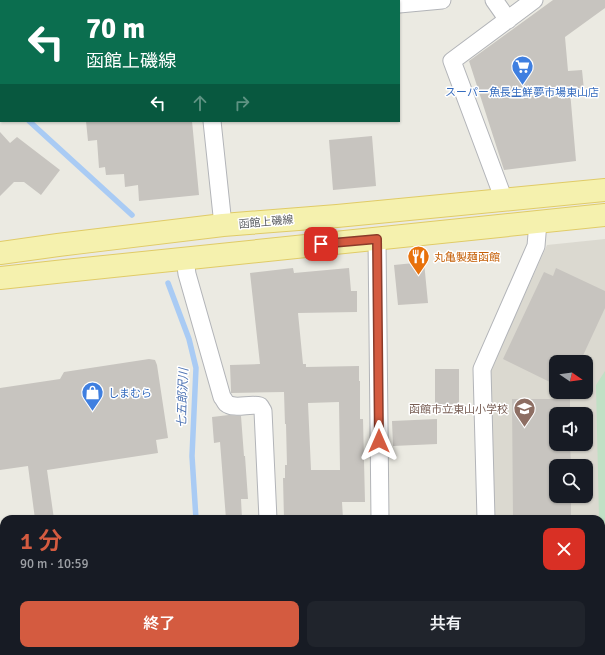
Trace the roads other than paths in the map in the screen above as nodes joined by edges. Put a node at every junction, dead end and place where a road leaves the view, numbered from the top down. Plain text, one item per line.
1 (442, 0) edge
2 (494, 0) edge
3 (534, 0) edge
4 (400, 4) edge
5 (508, 20) junction
6 (212, 122) edge
7 (605, 190) edge
8 (504, 200) junction
9 (605, 215) edge
10 (538, 222) junction
11 (223, 226) junction
12 (377, 239) junction
13 (0, 253) edge
14 (184, 259) junction
15 (0, 278) edge
16 (268, 515) edge
17 (380, 515) edge
18 (486, 515) edge
19 (543, 655) edge
20 (553, 655) edge

1 - 4 street
2 - 5 street
3 - 5 street
5 - 8 street
6 - 11 street
7 - 8 main road, 函館上磯線
8 - 11 main road, 函館上磯線
9 - 10 main road
10 - 12 main road
10 - 18 street
11 - 13 main road, 函館上磯線
12 - 14 main road
12 - 17 street
14 - 15 main road
14 - 16 street
19 - 20 street

